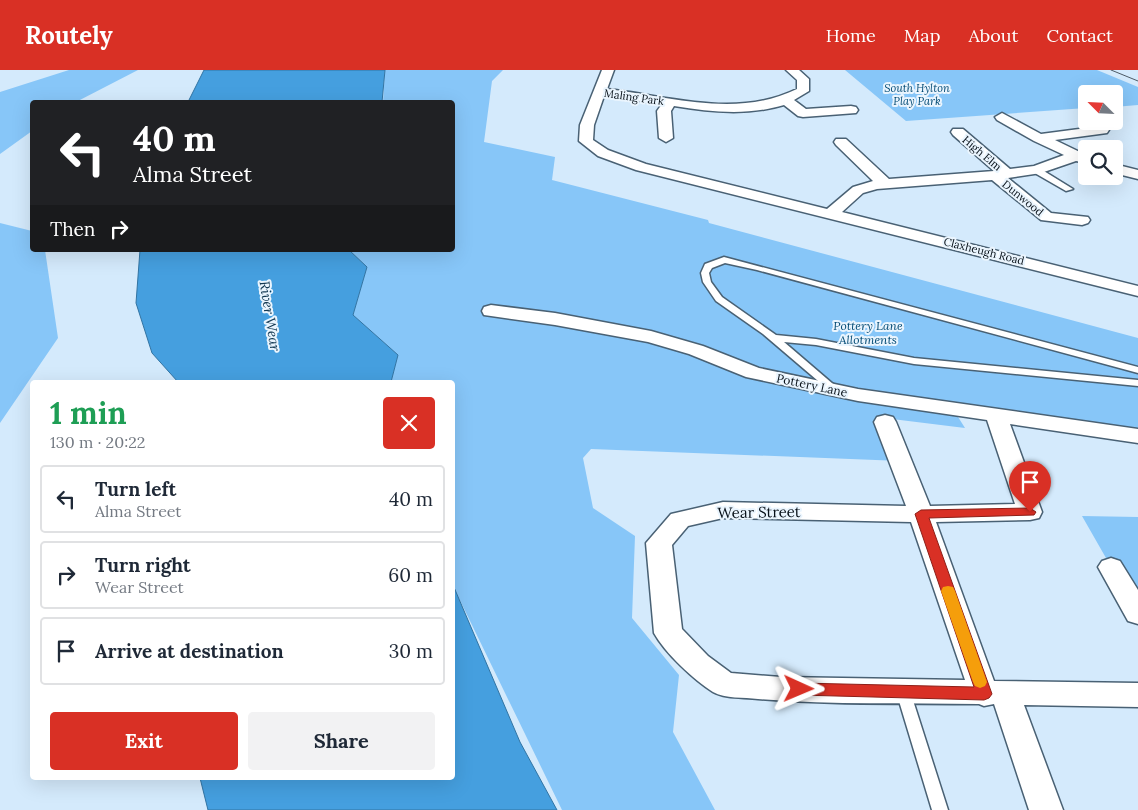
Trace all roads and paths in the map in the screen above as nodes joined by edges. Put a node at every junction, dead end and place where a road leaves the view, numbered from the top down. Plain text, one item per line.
1 (608, 70) edge
2 (792, 70) edge
3 (599, 92) junction
4 (787, 101) junction
5 (670, 102) junction
6 (851, 110) dead end
7 (1002, 117) dead end
8 (1102, 130) dead end
9 (958, 132) dead end
10 (666, 138) dead end
11 (1039, 138) junction
12 (841, 142) dead end
13 (1078, 157) edge
14 (1078, 159) edge
15 (1036, 170) junction
16 (1123, 171) edge
17 (1001, 174) junction
18 (1138, 175) edge
19 (885, 184) junction
20 (1069, 189) dead end
21 (830, 214) junction
22 (1082, 220) dead end
23 (1138, 290) edge
24 (491, 311) dead end
25 (774, 338) junction
26 (1138, 370) edge
27 (1138, 383) edge
28 (835, 390) junction
29 (996, 414) junction
30 (885, 422) dead end
31 (1138, 436) edge
32 (921, 514) junction
33 (1111, 567) dead end
34 (1138, 614) edge
35 (903, 691) junction
36 (994, 694) junction
37 (1138, 695) edge
38 (940, 810) edge
39 (1046, 810) edge

1 - 3 street
2 - 4 street
3 - 5 street, Maling Park
3 - 21 street, Claxheugh Road
4 - 5 street, Maling Park
4 - 6 street
5 - 10 street, Maling Park
7 - 11 street
8 - 11 street
9 - 17 street, High Elm
11 - 13 street
12 - 19 street
14 - 15 street
15 - 17 street
15 - 20 lane
16 - 18 street
17 - 19 street
17 - 22 street, Dunwood
19 - 21 street
21 - 23 street, Claxheugh Road
24 - 28 street, Pottery Lane
25 - 26 lane
25 - 27 lane
25 - 28 lane
28 - 29 street, Pottery Lane
29 - 31 street, Pottery Lane
29 - 32 street, Wear Street
30 - 32 street
32 - 35 street, Wear Street
32 - 36 street
33 - 34 street
35 - 36 street, Wear Street
35 - 38 lane
36 - 37 street, Wear Street
36 - 39 street

